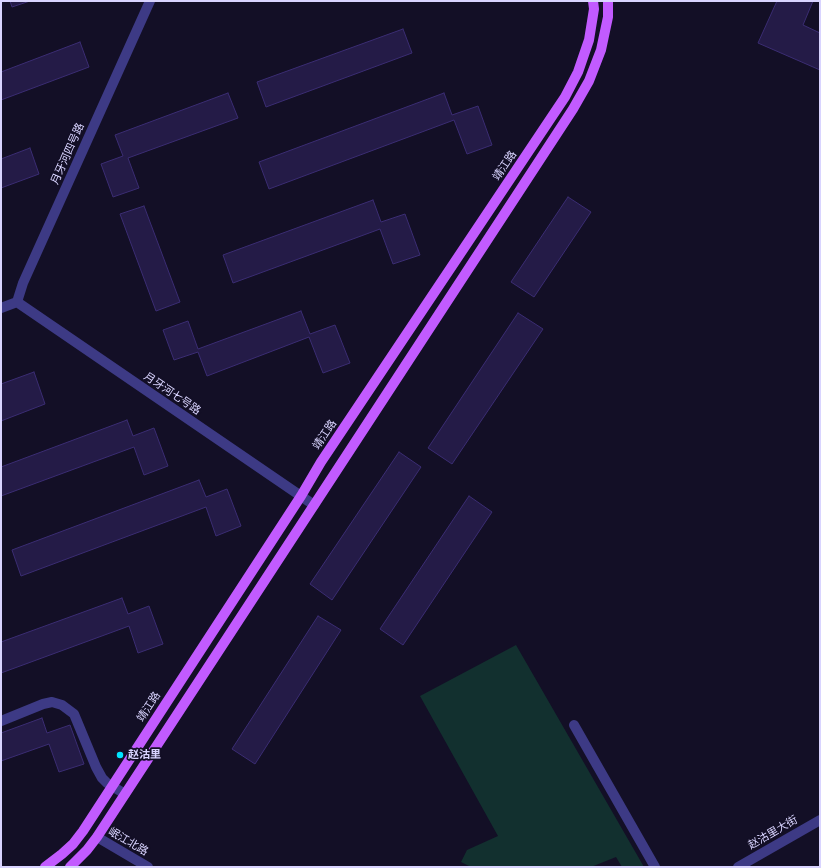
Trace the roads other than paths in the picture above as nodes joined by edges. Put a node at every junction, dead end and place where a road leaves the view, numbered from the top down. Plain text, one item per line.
1 (150, 1) edge
2 (594, 1) edge
3 (608, 1) edge
4 (17, 302) junction
5 (1, 308) edge
6 (301, 496) junction
7 (314, 505) junction
8 (1, 721) edge
9 (574, 725) dead end
10 (111, 786) junction
11 (125, 794) junction
12 (820, 820) edge
13 (97, 837) junction
14 (46, 867) edge
15 (70, 867) edge
16 (148, 867) edge
17 (655, 867) edge
18 (738, 867) edge

1 - 4 street, 月牙河四号路
2 - 6 main road, 靖江路
3 - 7 main road
4 - 5 street
4 - 6 street, 月牙河七号路
6 - 7 street, 月牙河七号路
6 - 10 main road, 靖江路
7 - 11 main road
8 - 10 street
9 - 17 street
10 - 11 street
10 - 14 main road, 靖江路
11 - 13 main road
12 - 18 street, 赵沽里大街
13 - 15 main road
13 - 16 street, 岷江北路

